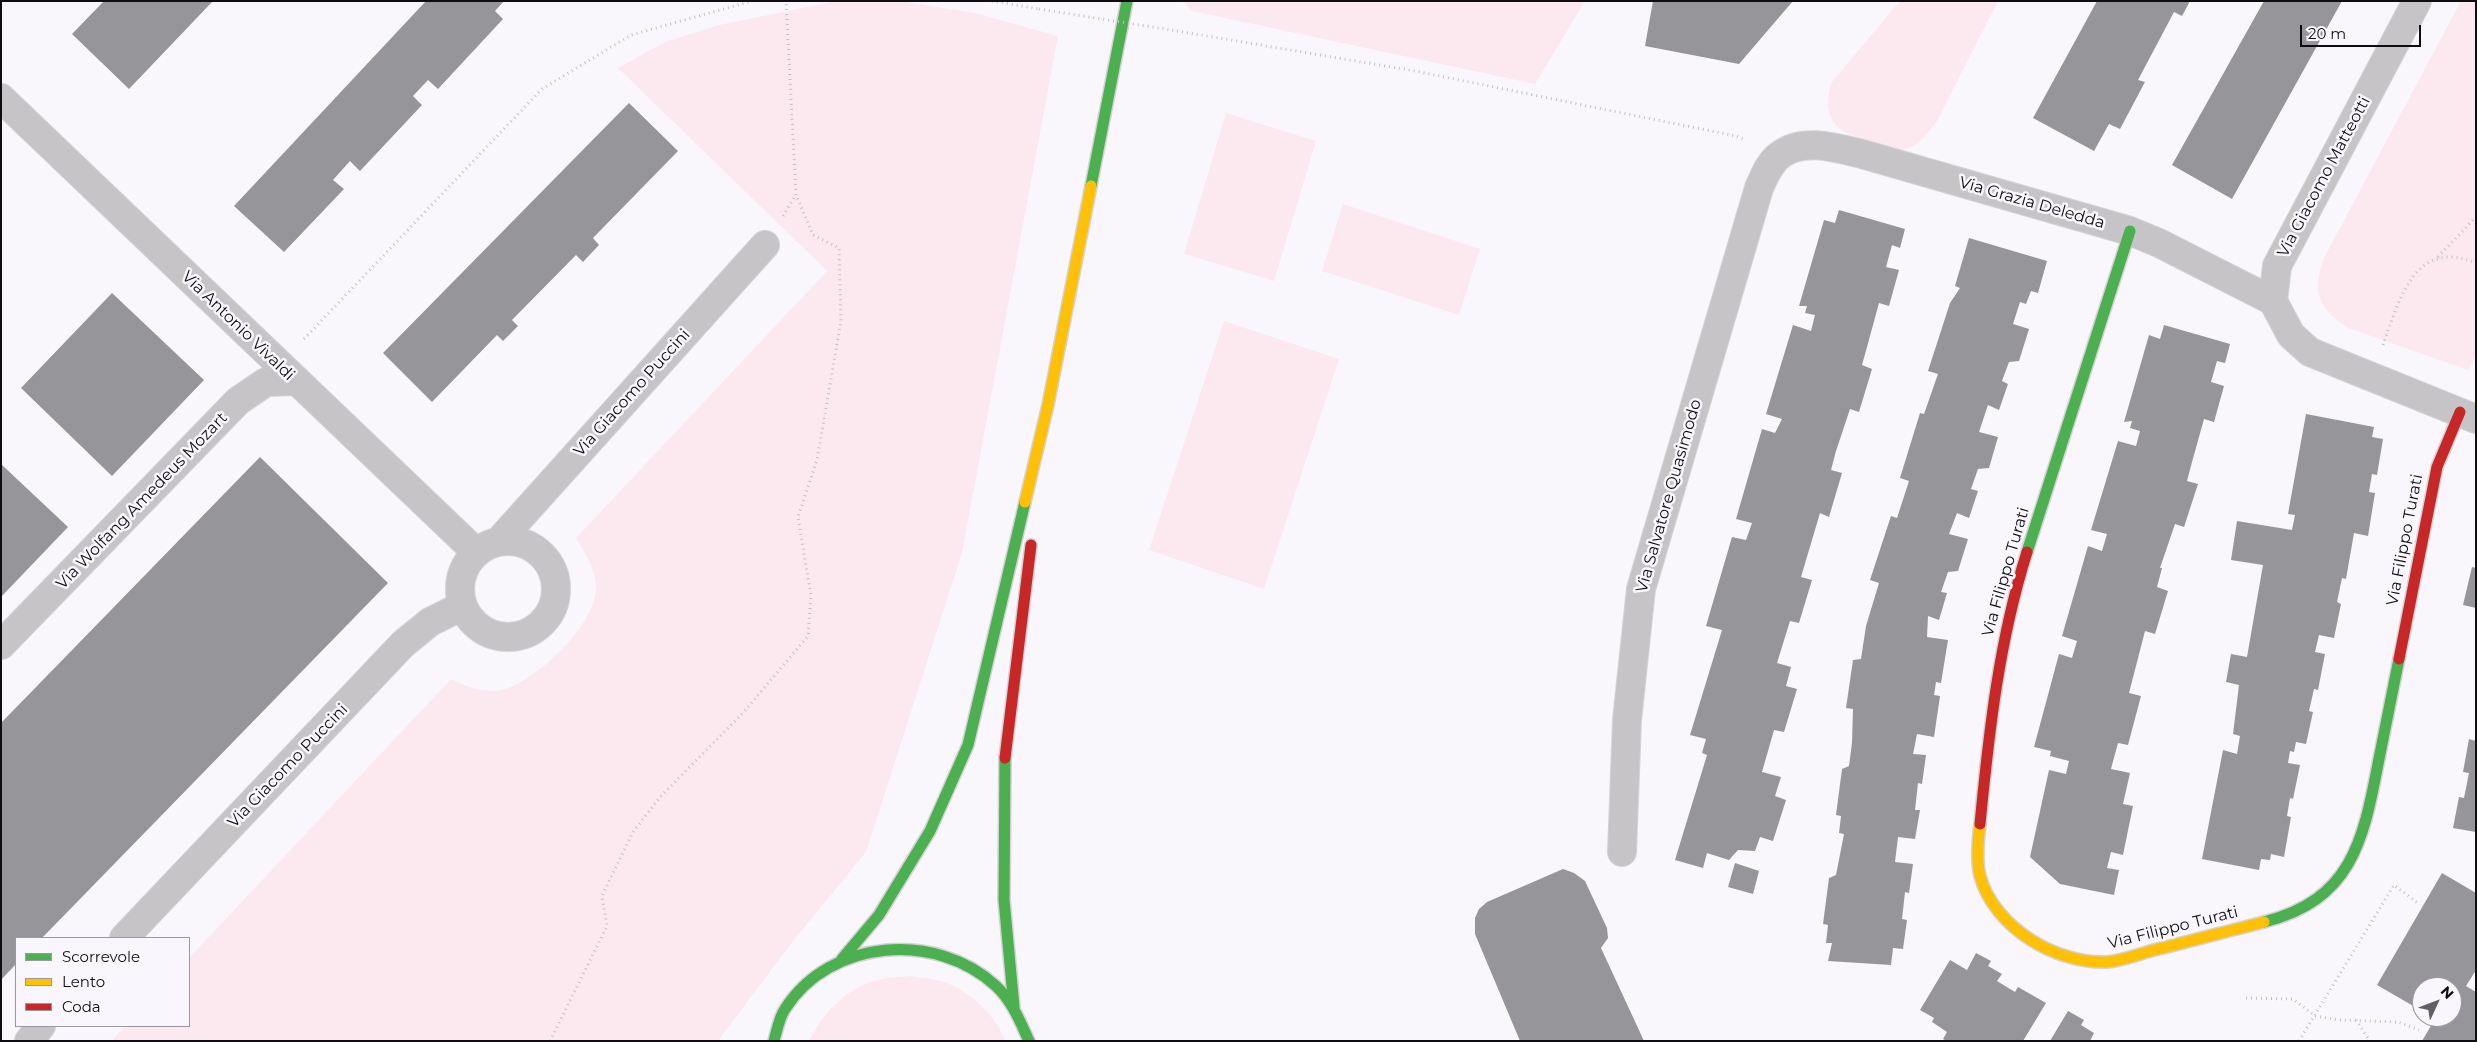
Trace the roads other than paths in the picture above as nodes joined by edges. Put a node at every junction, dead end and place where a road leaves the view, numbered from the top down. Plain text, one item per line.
1 (1127, 1) edge
2 (2417, 1) edge
3 (1, 98) edge
4 (1780, 155) joint
5 (2130, 231) junction
6 (765, 246) dead end
7 (2273, 302) junction
8 (287, 373) junction
9 (1048, 405) junction
10 (2468, 416) edge
11 (1034, 514) dead end
12 (1032, 534) dead end
13 (488, 546) junction
14 (462, 606) junction
15 (1, 645) edge
16 (1622, 852) dead end
17 (125, 937) edge
18 (842, 959) junction
19 (1014, 1006) junction
20 (40, 1027) edge
21 (29, 1041) edge
22 (774, 1041) edge
23 (1029, 1041) edge

1 - 9 main road
2 - 7 street, Via Giacomo Matteotti
3 - 8 street, Via Antonio Vivaldi
4 - 5 street, Via Grazia Deledda
4 - 16 street, Via Salvatore Quasimodo
5 - 7 street, Via Grazia Deledda
5 - 10 main road, Via Filippo Turati
6 - 13 street, Via Giacomo Puccini
7 - 10 street
8 - 13 street, Via Antonio Vivaldi
8 - 15 street, Via Wolfang Amedeus Mozart
9 - 11 main road
9 - 18 main road
12 - 19 main road
13 - 14 street
13 - 14 street
14 - 17 street, Via Giacomo Puccini
18 - 19 main road
18 - 22 main road
19 - 23 main road
20 - 21 street

